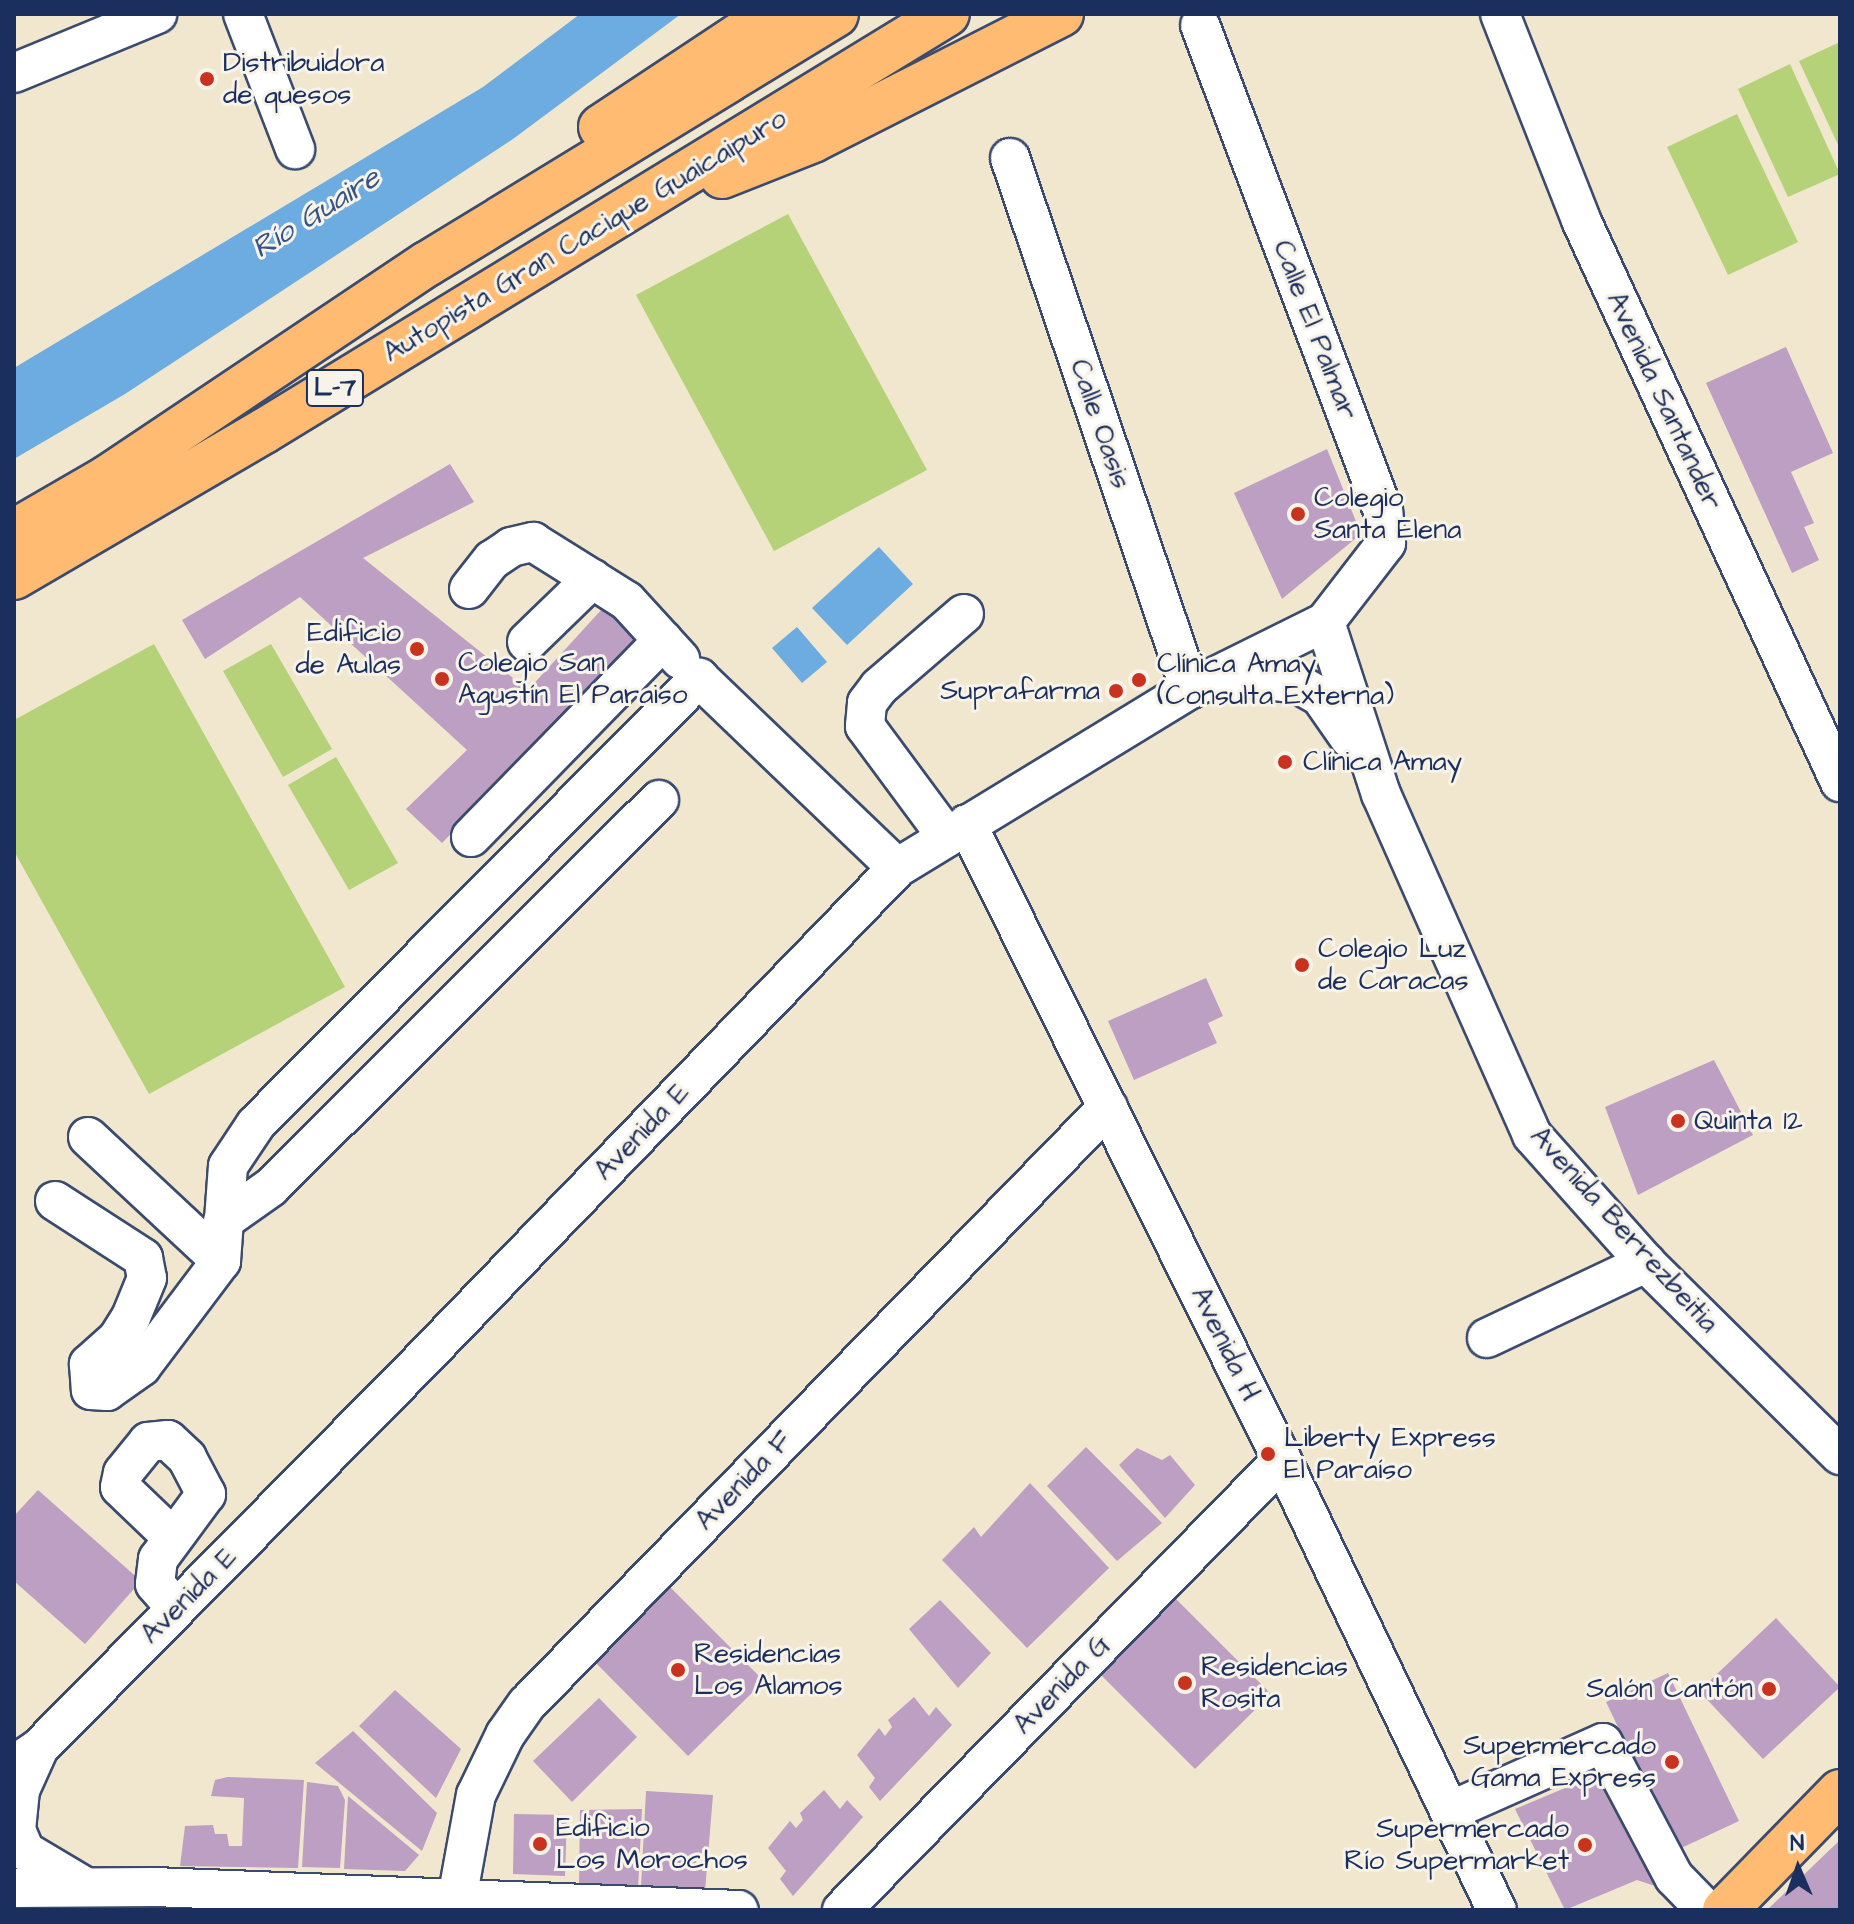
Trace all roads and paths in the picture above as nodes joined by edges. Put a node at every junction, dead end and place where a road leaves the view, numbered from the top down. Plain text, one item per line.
1 (157, 14) edge
2 (243, 14) edge
3 (772, 14) edge
4 (836, 14) edge
5 (947, 14) edge
6 (1061, 14) edge
7 (1500, 14) edge
8 (104, 24) edge
9 (1200, 25) dead end
10 (14, 73) edge
11 (295, 149) dead end
12 (1010, 158) dead end
13 (654, 195) junction
14 (427, 264) junction
15 (14, 532) edge
16 (14, 577) edge
17 (592, 579) junction
18 (469, 589) dead end
19 (964, 614) dead end
20 (1325, 622) junction
21 (663, 640) junction
22 (527, 642) dead end
23 (699, 678) junction
24 (1190, 689) junction
25 (1839, 777) edge
26 (1381, 794) junction
27 (659, 800) dead end
28 (957, 830) junction
29 (471, 837) dead end
30 (897, 868) junction
31 (1108, 1107) junction
32 (88, 1137) dead end
33 (55, 1201) dead end
34 (223, 1221) junction
35 (221, 1261) junction
36 (1646, 1263) junction
37 (1487, 1338) dead end
38 (1840, 1455) edge
39 (1282, 1460) junction
40 (170, 1535) dead end
41 (176, 1608) junction
42 (26, 1756) edge
43 (1840, 1792) edge
44 (1450, 1811) junction
45 (85, 1886) junction
46 (14, 1888) edge
47 (154, 1898) edge
48 (454, 1904) edge
49 (739, 1910) edge
50 (842, 1910) edge
51 (1497, 1910) edge
52 (1706, 1910) edge
53 (1725, 1910) edge

1 - 8 street
2 - 11 street
3 - 14 main road
4 - 14 main road, Autopista Gran Cacique Guaicaipuro / L-7
5 - 13 main road, Autopista Gran Cacique Guaicaipuro / L-7
6 - 13 main road
7 - 25 street, Avenida Santander
8 - 10 street
9 - 20 street, Calle El Palmar
12 - 24 street, Calle Oasis
13 - 16 main road, Autopista Gran Cacique Guaicaipuro / L-7
14 - 15 main road, Autopista Gran Cacique Guaicaipuro / L-7
17 - 18 street
17 - 21 street
17 - 22 street
19 - 28 street, Avenida H
20 - 24 street, Avenida E
20 - 26 street, Avenida Berrezbeitia
21 - 23 street
21 - 29 street
23 - 30 street
23 - 34 street
24 - 26 street, Avenida Berrezbeitia
24 - 28 street, Avenida E
26 - 36 street, Avenida Berrezbeitia
27 - 34 street
28 - 30 street, Avenida E
28 - 31 street, Avenida H
30 - 41 street, Avenida E
31 - 39 street, Avenida H
31 - 48 street, Avenida F
32 - 35 street
33 - 35 street
34 - 35 street
36 - 37 street
36 - 38 street, Avenida Berrezbeitia
39 - 44 street, Avenida H
39 - 50 street, Avenida G
40 - 41 street
41 - 42 street, Avenida E
42 - 45 street, Avenida E
43 - 53 main road
44 - 51 street, Avenida H
44 - 52 street
45 - 46 street
45 - 47 street
47 - 48 street
48 - 49 street

